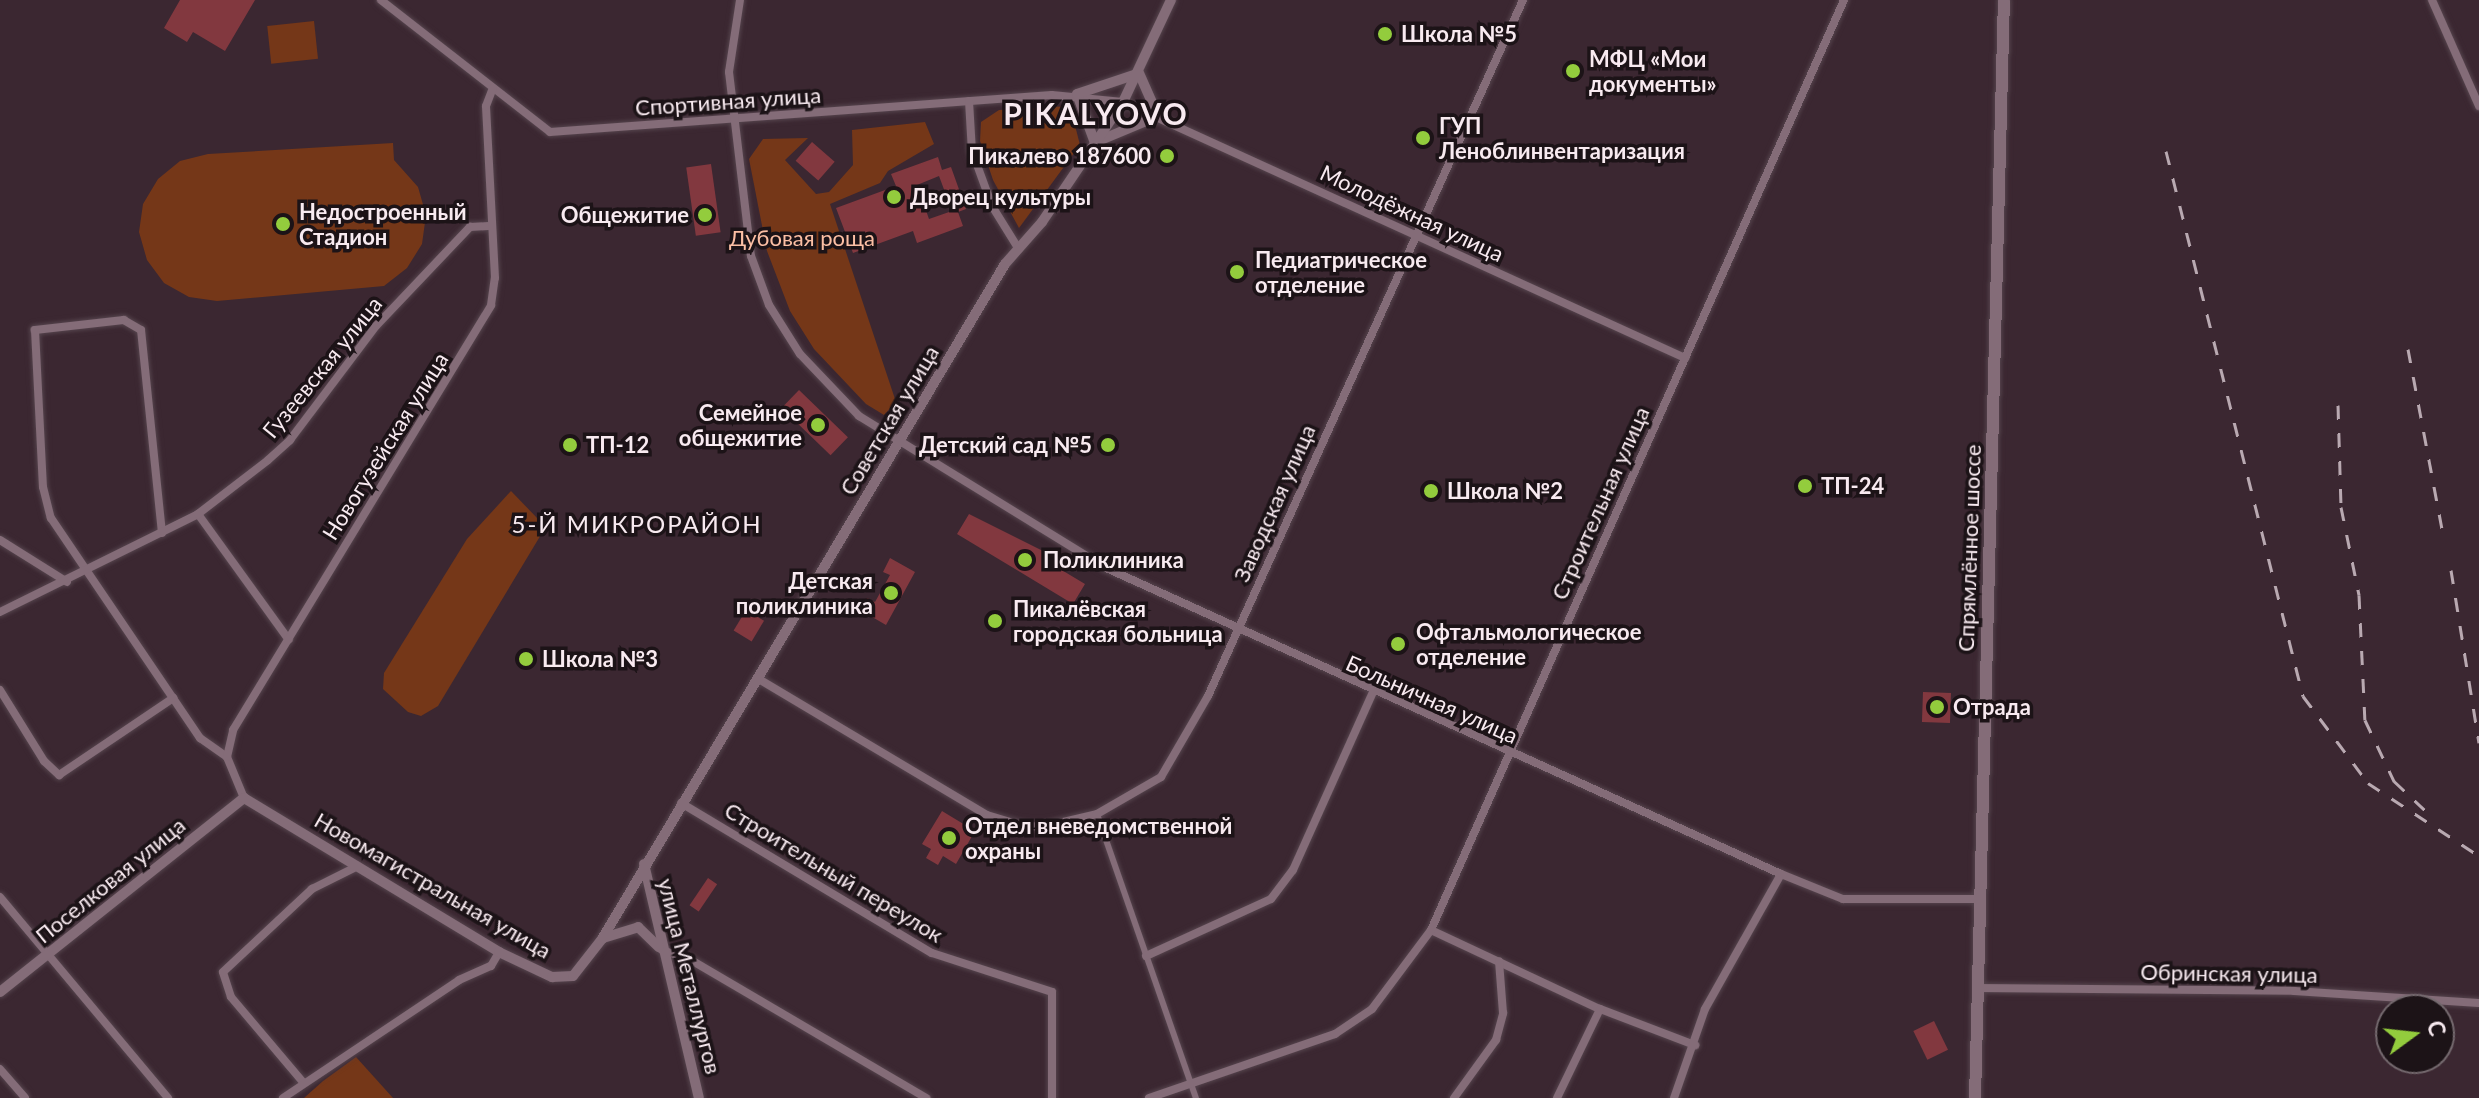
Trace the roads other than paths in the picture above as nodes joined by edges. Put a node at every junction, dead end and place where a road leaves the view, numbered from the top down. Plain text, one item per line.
1 (381, 0) edge
2 (740, 0) edge
3 (1171, 0) edge
4 (1523, 0) edge
5 (1844, 0) edge
6 (2004, 0) edge
7 (2432, 0) edge
8 (1139, 73) junction
9 (493, 88) junction
10 (1077, 94) junction
11 (969, 101) junction
12 (1123, 102) junction
13 (2479, 106) edge
14 (1158, 116) junction
15 (731, 119) junction
16 (1095, 143) junction
17 (492, 226) junction
18 (1413, 235) junction
19 (1018, 248) junction
20 (1685, 358) junction
21 (900, 441) junction
22 (198, 514) junction
23 (162, 533) junction
24 (0, 540) edge
25 (85, 574) junction
26 (67, 582) junction
27 (0, 612) edge
28 (1238, 630) junction
29 (289, 640) junction
30 (757, 678) junction
31 (0, 690) edge
32 (1373, 692) junction
33 (173, 698) junction
34 (1511, 754) junction
35 (227, 757) junction
36 (244, 798) junction
37 (681, 803) junction
38 (1097, 814) junction
39 (644, 864) junction
40 (358, 866) junction
41 (1781, 874) junction
42 (0, 897) edge
43 (1980, 899) junction
44 (1431, 930) junction
45 (602, 939) junction
46 (661, 950) junction
47 (499, 952) junction
48 (1146, 956) junction
49 (49, 957) junction
50 (1499, 961) junction
51 (1977, 988) junction
52 (0, 992) edge
53 (2479, 1003) edge
54 (1600, 1009) junction
55 (1695, 1045) junction
56 (0, 1069) edge
57 (302, 1081) junction
58 (11, 1084) junction
59 (1190, 1084) junction
60 (0, 1090) edge
61 (25, 1098) edge
62 (168, 1098) edge
63 (283, 1098) edge
64 (699, 1098) edge
65 (926, 1098) edge
66 (1052, 1098) edge
67 (1149, 1098) edge
68 (1196, 1098) edge
69 (1454, 1098) edge
70 (1557, 1098) edge
71 (1674, 1098) edge
72 (1975, 1098) edge

1 - 9 street, Спортивная улица
2 - 15 street, Больничная улица
3 - 8 street, Советская улица
4 - 18 street, Заводская улица
5 - 20 street, Строительная улица
6 - 43 main road, Спрямлённое шоссе
7 - 13 street
8 - 10 street
8 - 12 street, Советская улица
8 - 14 street
9 - 15 street, Спортивная улица
9 - 17 street, Новогузейская улица
10 - 11 street, Спортивная улица
10 - 12 street, Спортивная улица
10 - 16 street
11 - 15 street, Спортивная улица
11 - 19 street
12 - 14 street, Молодёжная улица
12 - 16 street, Советская улица
14 - 16 street
14 - 18 street, Молодёжная улица
15 - 21 street, Больничная улица
16 - 19 street, Советская улица
17 - 22 street, Гузеевская улица
17 - 29 street, Новогузейская улица
18 - 20 street, Молодёжная улица
18 - 28 street, Заводская улица
19 - 21 street, Советская улица
20 - 34 street, Строительная улица
21 - 28 street, Больничная улица
21 - 30 street, Советская улица
22 - 23 street, Гузеевская улица
22 - 29 street
23 - 25 street, Гузеевская улица
23 - 25 street
24 - 26 street
25 - 26 street, Гузеевская улица
25 - 33 street
26 - 27 street, Гузеевская улица
28 - 32 street, Больничная улица
28 - 38 street, Заводская улица
29 - 35 street, Новогузейская улица
30 - 37 street, Советская улица
30 - 38 street, Заводская улица
31 - 33 street
32 - 34 street, Больничная улица
32 - 48 street
33 - 35 street
34 - 41 street, Больничная улица
34 - 44 street, Строительная улица
35 - 36 street
36 - 40 street, Новомагистральная улица
36 - 49 street, Поселковая улица
37 - 39 street, Советская улица
37 - 66 street, Строительный переулок
38 - 48 street
39 - 45 street, Новомагистральная улица
39 - 46 street, улица Металлургов
40 - 47 street, Новомагистральная улица
40 - 57 street
41 - 43 street, Больничная улица
41 - 55 street
42 - 49 street
43 - 51 main road, Спрямлённое шоссе
44 - 50 street
44 - 59 street, Строительная улица
45 - 46 street
45 - 47 street, Новомагистральная улица
46 - 64 street, улица Металлургов
46 - 65 street
47 - 57 street
48 - 59 street
49 - 52 street, Поселковая улица
49 - 62 street
50 - 54 street
50 - 69 street
51 - 53 street, Обринская улица
51 - 72 main road, Спрямлённое шоссе
54 - 55 street
54 - 70 street
55 - 71 street
56 - 58 street
57 - 63 street
58 - 60 street
58 - 61 street
59 - 67 street, Строительная улица
59 - 68 street

